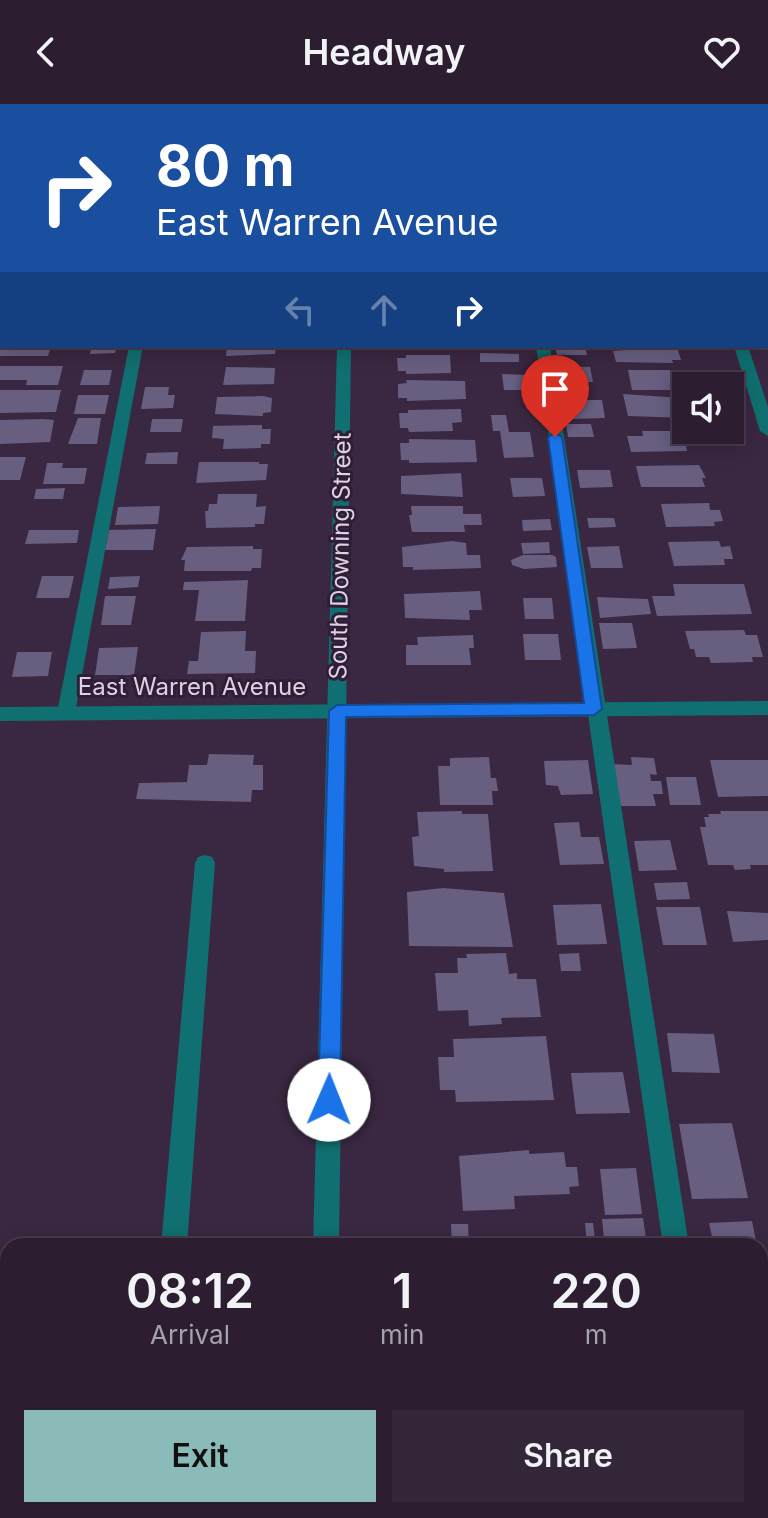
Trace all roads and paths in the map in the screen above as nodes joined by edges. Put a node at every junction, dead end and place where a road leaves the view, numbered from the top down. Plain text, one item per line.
1 (136, 348) edge
2 (344, 348) edge
3 (543, 348) edge
4 (742, 348) edge
5 (768, 431) edge
6 (768, 708) edge
7 (594, 709) junction
8 (337, 711) junction
9 (66, 713) junction
10 (0, 714) edge
11 (205, 863) dead end
12 (175, 1238) edge
13 (326, 1238) edge
14 (675, 1238) edge

1 - 9 street
2 - 8 street, South Downing Street
3 - 7 street
4 - 5 street
6 - 7 street, East Warren Avenue
7 - 8 street, East Warren Avenue
7 - 14 street
8 - 9 street, East Warren Avenue
8 - 13 street, South Downing Street
9 - 10 street, East Warren Avenue
11 - 12 street

